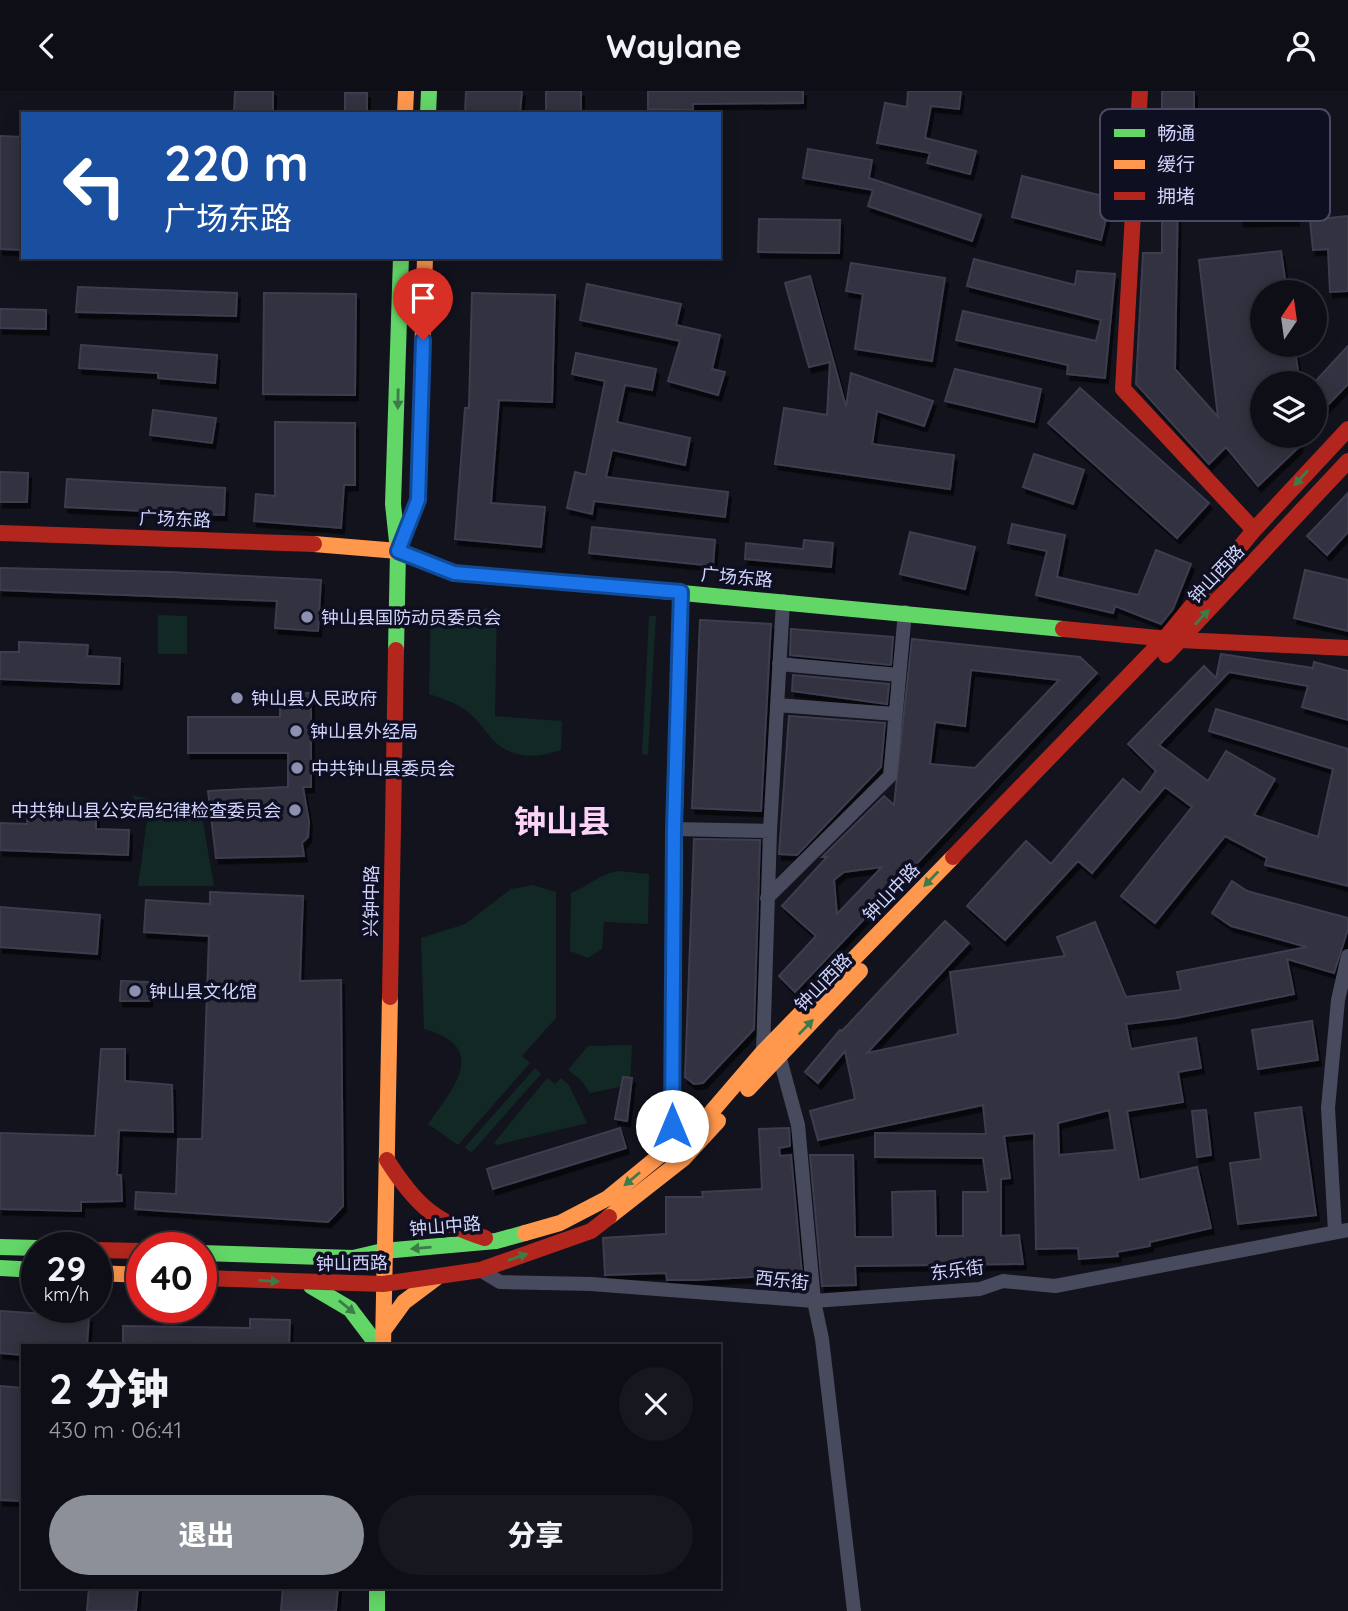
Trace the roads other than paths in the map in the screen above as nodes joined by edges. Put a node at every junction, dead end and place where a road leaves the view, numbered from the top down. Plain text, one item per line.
1 (405, 91) edge
2 (429, 91) edge
3 (1140, 91) edge
4 (1139, 109) edge
5 (405, 112) edge
6 (428, 112) edge
7 (1133, 221) edge
8 (401, 259) edge
9 (425, 259) edge
10 (1348, 429) edge
11 (1348, 461) edge
12 (1254, 530) junction
13 (0, 533) edge
14 (398, 551) junction
15 (681, 592) junction
16 (783, 601) junction
17 (905, 612) junction
18 (1173, 639) junction
19 (1348, 648) edge
20 (779, 664) junction
21 (899, 675) junction
22 (777, 705) junction
23 (895, 715) junction
24 (674, 829) junction
25 (769, 831) junction
26 (767, 898) junction
27 (1348, 956) edge
28 (771, 1053) junction
29 (672, 1146) junction
30 (387, 1160) junction
31 (682, 1160) junction
32 (1342, 1231) edge
33 (496, 1241) junction
34 (0, 1247) edge
35 (21, 1248) edge
36 (383, 1251) junction
37 (217, 1254) edge
38 (0, 1268) edge
39 (21, 1269) edge
40 (480, 1270) junction
41 (438, 1276) junction
42 (217, 1279) edge
43 (303, 1283) junction
44 (383, 1284) junction
45 (814, 1301) junction
46 (381, 1341) edge
47 (377, 1589) edge
48 (377, 1611) edge
49 (854, 1611) edge

1 - 5 main road
2 - 6 main road
3 - 4 main road
7 - 12 main road
8 -> 14 main road, 兴钟中路
9 - 14 main road, 兴钟中路
10 -> 12 main road, 钟山中路
18 -> 11 main road, 钟山西路
12 - 18 main road, 钟山中路
13 - 14 main road, 广场东路
14 - 15 main road, 广场东路
14 - 30 main road, 兴钟中路
15 - 16 main road, 广场东路
15 - 24 main road
16 - 17 main road, 广场东路
16 - 20 street
17 - 18 main road, 广场东路
17 - 21 street
18 - 19 main road, 广场东路
18 - 28 main road, 钟山中路
20 - 21 street
20 - 22 street
21 - 23 street
22 - 23 street
22 - 25 street
23 - 26 street
24 - 25 street
24 - 29 main road
25 - 26 street
26 - 28 street
27 - 32 street
28 - 29 main road, 钟山中路
28 - 31 main road, 钟山西路
28 - 45 street
29 - 31 main road
29 -> 33 main road, 钟山中路
30 - 33 main road
30 - 36 main road, 兴钟中路
40 -> 31 main road, 钟山西路
32 - 45 street, 东乐街
33 -> 36 main road, 钟山中路
34 - 35 main road
36 - 37 main road, 钟山西路
36 - 44 main road, 兴钟中路
38 - 39 main road
40 - 41 main road, 钟山西路
40 - 45 street, 西乐街
41 - 44 main road, 钟山西路
41 - 46 main road
42 -> 43 main road, 钟山西路
43 - 44 main road, 钟山西路
43 -> 46 main road
44 - 46 main road, 兴钟中路
45 - 49 street, 西乐街
47 - 48 main road

